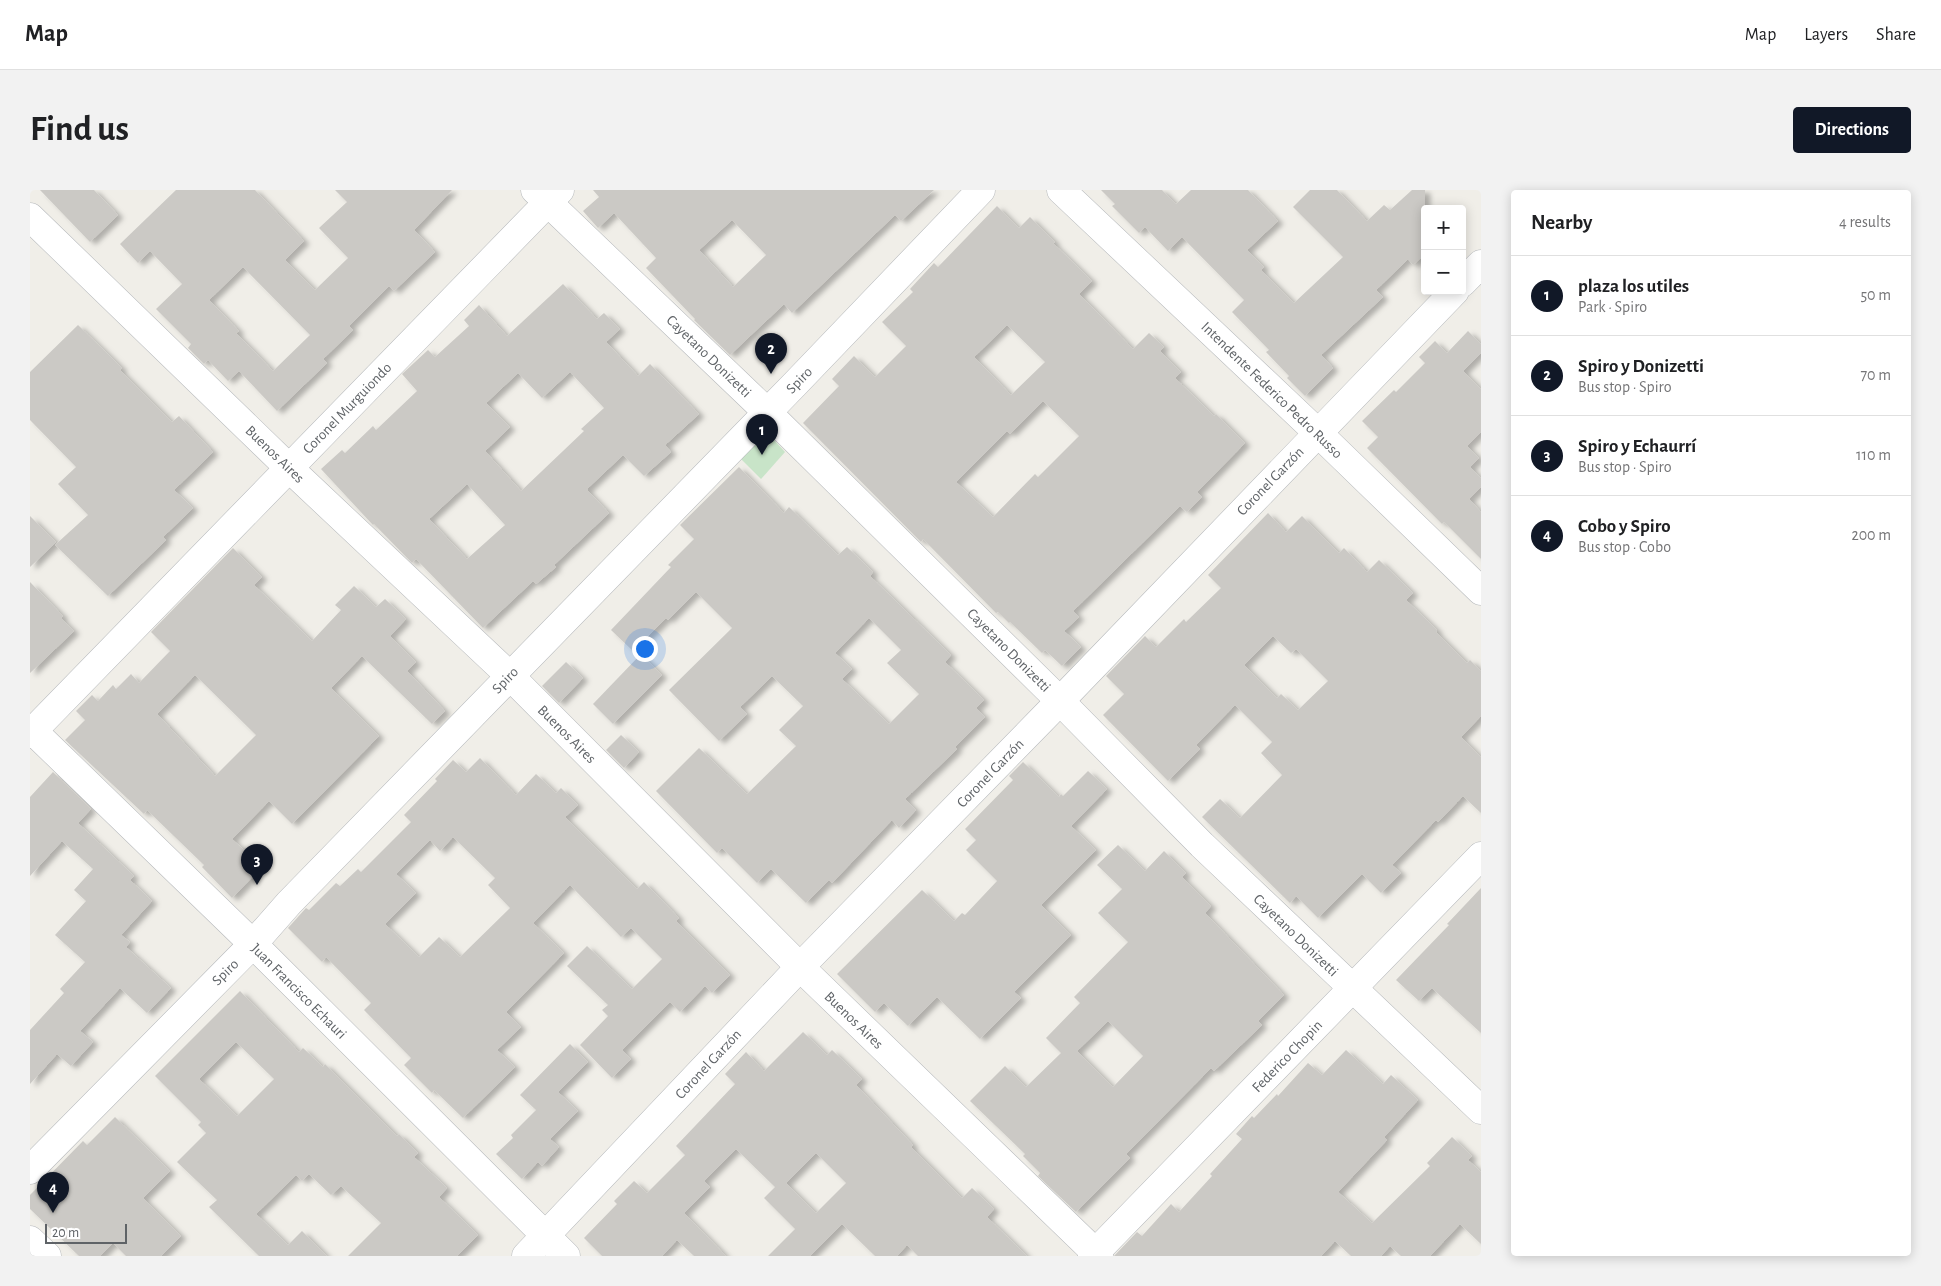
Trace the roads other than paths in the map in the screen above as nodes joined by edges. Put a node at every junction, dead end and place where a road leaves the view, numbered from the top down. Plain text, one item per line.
1 (981, 190) edge
2 (1061, 190) edge
3 (548, 194) edge
4 (30, 217) edge
5 (1481, 264) edge
6 (1466, 279) edge
7 (1450, 295) edge
8 (767, 412) junction
9 (1317, 432) junction
10 (289, 468) junction
11 (1481, 591) edge
12 (510, 676) junction
13 (1060, 701) junction
14 (31, 731) edge
15 (1481, 856) edge
16 (252, 944) junction
17 (800, 968) junction
18 (1353, 988) junction
19 (1481, 1110) edge
20 (30, 1170) edge
21 (546, 1236) junction
22 (30, 1240) edge
23 (1096, 1255) edge
24 (46, 1256) edge
25 (526, 1256) edge
26 (566, 1256) edge

1 - 8 street, Spiro
2 - 9 street, Intendente Federico Pedro Russo
3 - 8 street, Cayetano Donizetti
3 - 10 street, Coronel Murguiondo
4 - 10 street, Buenos Aires
5 - 6 street
7 - 9 street, Coronel Garzón
8 - 12 street, Spiro
8 - 13 street, Cayetano Donizetti
9 - 11 street, Intendente Federico Pedro Russo
9 - 13 street, Coronel Garzón
10 - 12 street, Buenos Aires
10 - 14 street, Coronel Murguiondo
12 - 16 street, Spiro
12 - 17 street, Buenos Aires
13 - 17 street, Coronel Garzón
13 - 18 street, Cayetano Donizetti
14 - 16 street, Juan Francisco Echauri
15 - 18 street, Federico Chopin
16 - 20 street, Spiro
16 - 21 street, Juan Francisco Echauri
17 - 21 street, Coronel Garzón
17 - 23 street, Buenos Aires
18 - 19 street, Cayetano Donizetti
18 - 23 street, Federico Chopin
21 - 25 street, Coronel Garzón
21 - 26 street, Juan Francisco Echauri
22 - 24 street

